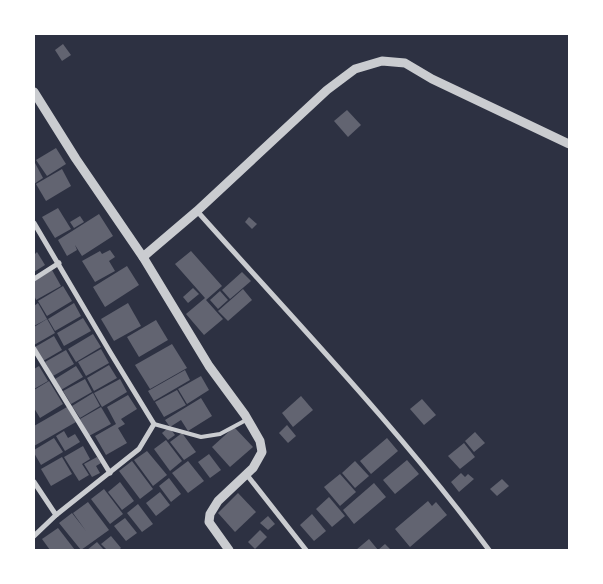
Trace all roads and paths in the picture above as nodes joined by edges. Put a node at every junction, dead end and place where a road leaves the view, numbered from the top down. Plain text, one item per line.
1 (34, 92) edge
2 (569, 144) edge
3 (197, 211) junction
4 (34, 223) edge
5 (143, 257) junction
6 (59, 263) junction
7 (34, 279) edge
8 (34, 349) edge
9 (248, 419) junction
10 (154, 424) junction
11 (110, 472) junction
12 (247, 474) junction
13 (34, 482) edge
14 (56, 515) junction
15 (34, 536) edge
16 (229, 550) edge
17 (306, 550) edge
18 (489, 550) edge

1 - 5 street
2 - 3 street
3 - 5 street
3 - 18 street
4 - 6 street
5 - 9 street
6 - 7 street
6 - 10 street
8 - 11 street
9 - 10 lane
9 - 12 street
10 - 11 street
11 - 14 street
12 - 16 street
12 - 17 street
13 - 14 street
14 - 15 street

